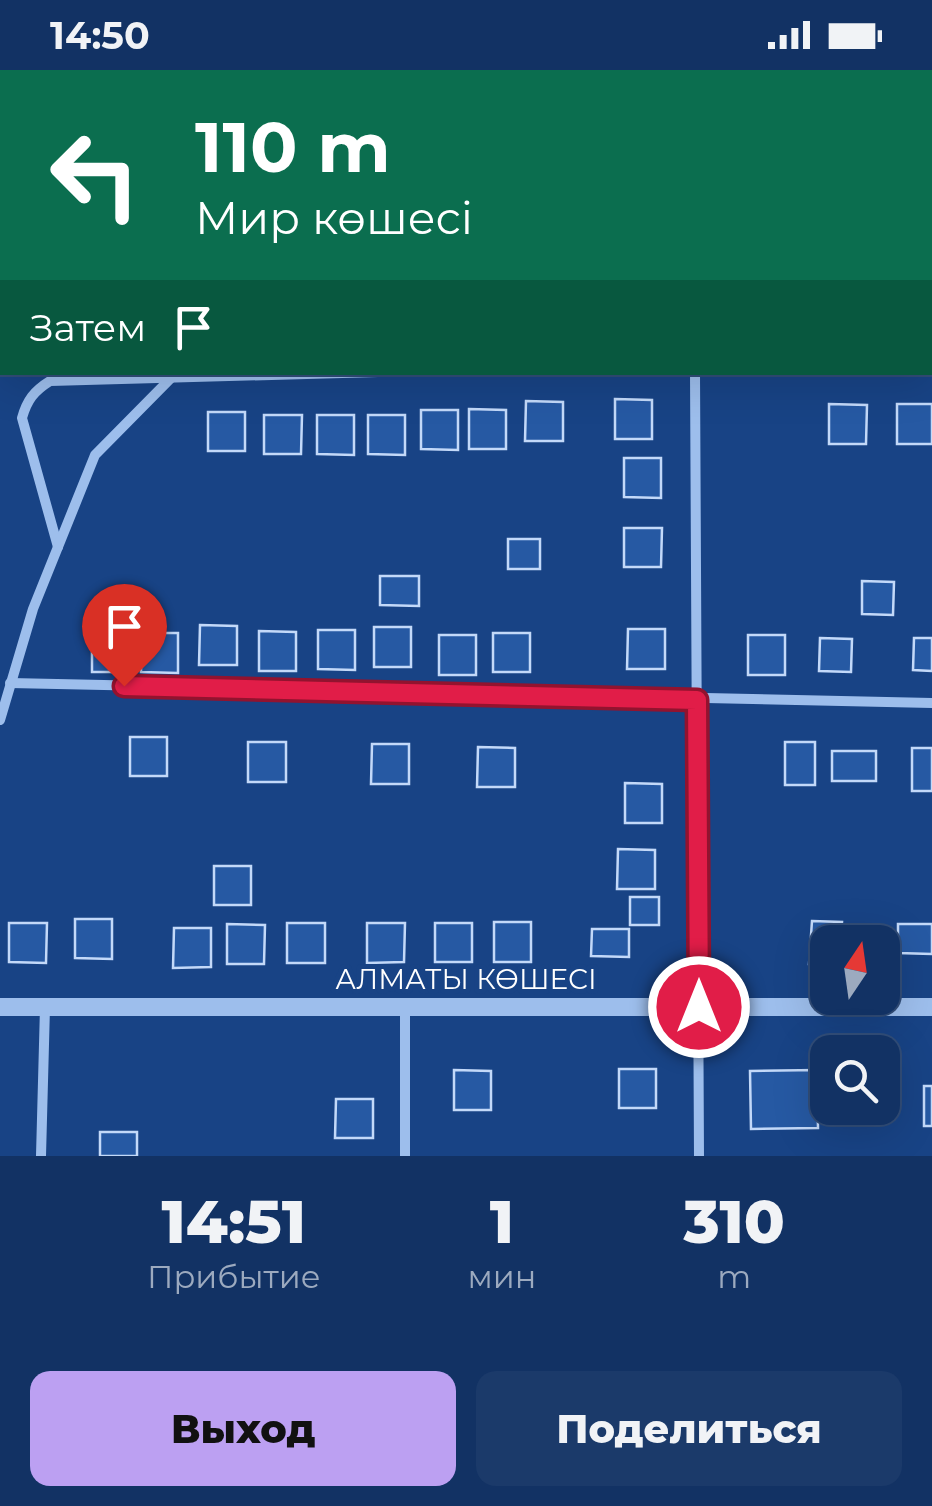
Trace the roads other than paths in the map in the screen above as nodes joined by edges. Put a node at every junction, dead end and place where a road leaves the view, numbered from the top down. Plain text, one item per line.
1 (156, 375) edge
2 (173, 375) edge
3 (696, 375) edge
4 (58, 547) junction
5 (10, 683) junction
6 (697, 700) junction
7 (932, 703) edge
8 (0, 720) edge
9 (45, 1006) junction
10 (0, 1007) edge
11 (405, 1007) junction
12 (699, 1007) junction
13 (932, 1007) edge
14 (42, 1156) edge
15 (405, 1156) edge
16 (699, 1156) edge

1 - 4 street
2 - 4 street
3 - 6 street
4 - 5 street
5 - 6 street
5 - 8 street
6 - 7 street
6 - 12 street
9 - 10 street, АЛМАТЫ КӨШЕСІ
9 - 11 street, АЛМАТЫ КӨШЕСІ
9 - 14 street
11 - 12 street, АЛМАТЫ КӨШЕСІ
11 - 15 street
12 - 13 street, АЛМАТЫ КӨШЕСІ
12 - 16 street

